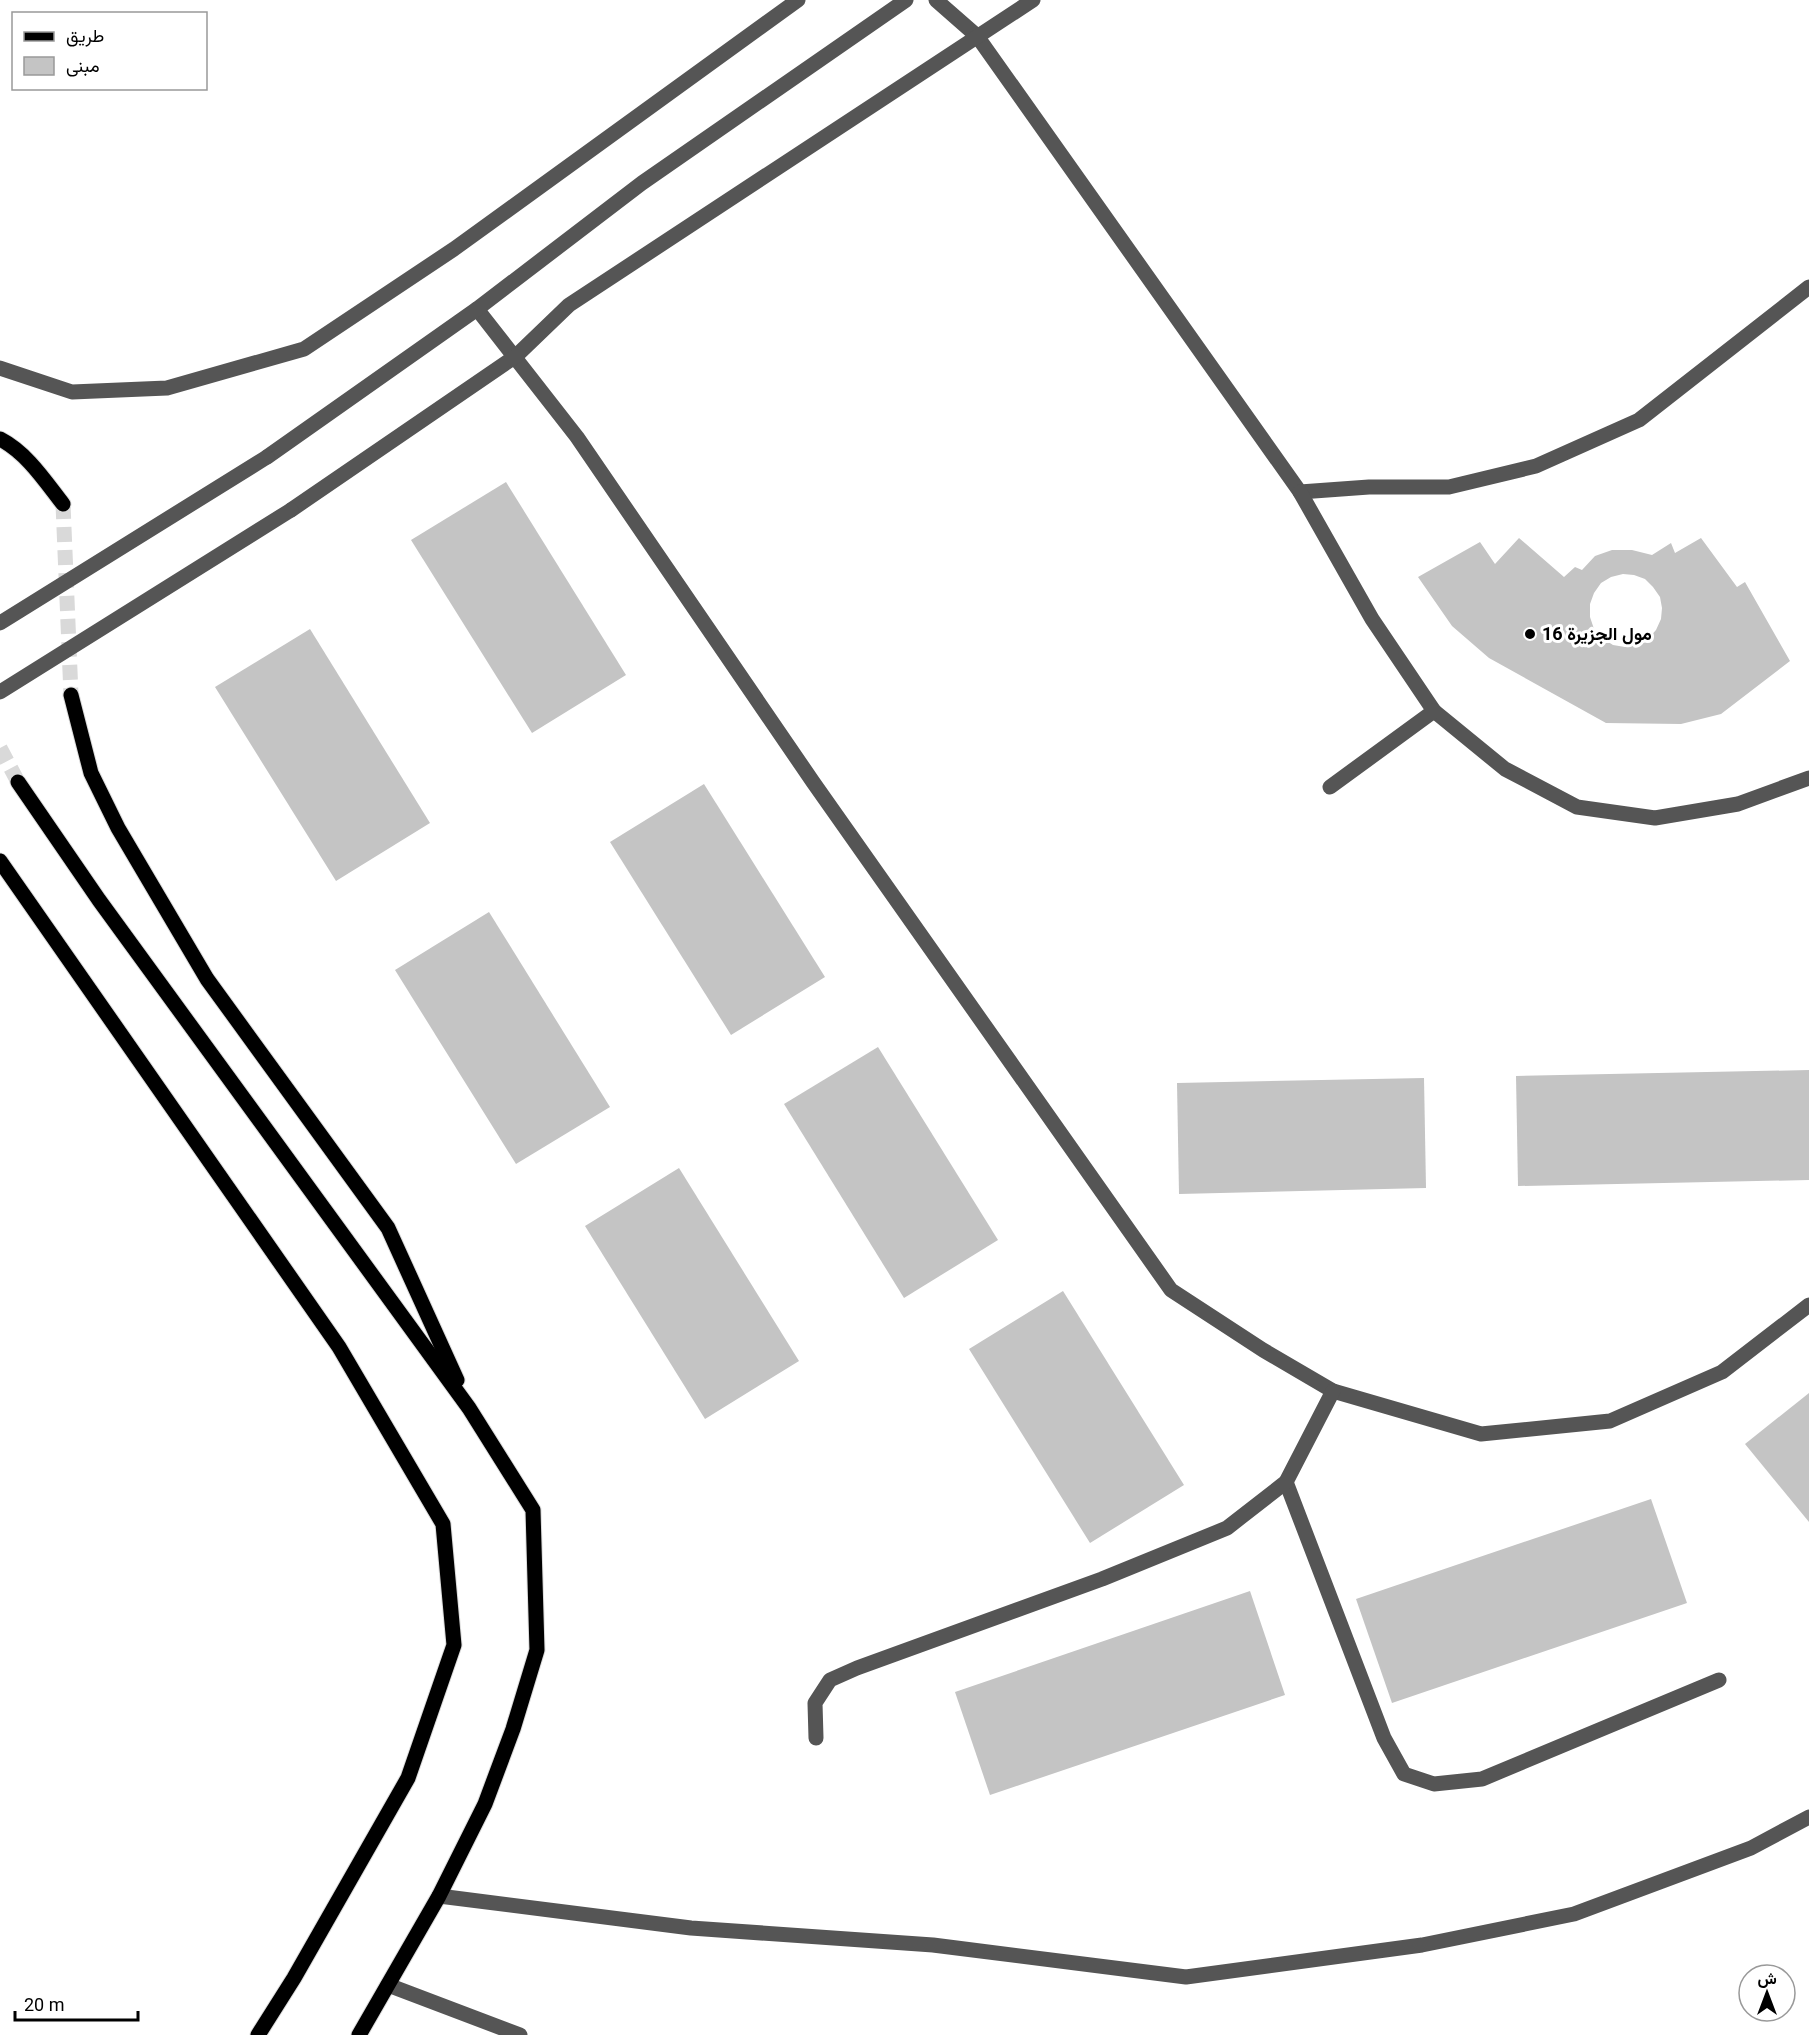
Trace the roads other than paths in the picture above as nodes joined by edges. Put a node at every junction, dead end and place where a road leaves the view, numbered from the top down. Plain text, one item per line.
1 (798, 0) edge
2 (906, 0) edge
3 (936, 0) edge
4 (1033, 0) edge
5 (977, 36) junction
6 (1809, 287) edge
7 (477, 309) junction
8 (516, 356) junction
9 (0, 368) edge
10 (0, 439) edge
11 (1300, 492) junction
12 (63, 504) tunnel mouth
13 (0, 623) edge
14 (0, 692) edge
15 (71, 695) tunnel mouth
16 (1434, 711) junction
17 (1809, 778) edge
18 (18, 782) tunnel mouth
19 (1330, 787) dead end
20 (0, 861) edge
21 (1809, 1305) edge
22 (1333, 1391) junction
23 (469, 1408) junction
24 (1286, 1482) junction
25 (1719, 1680) dead end
26 (816, 1738) dead end
27 (1809, 1817) edge
28 (439, 1896) junction
29 (388, 1985) junction
30 (258, 2035) edge
31 (359, 2035) edge
32 (520, 2035) edge

1 - 9 street
2 - 7 street
3 - 5 street
4 - 5 street
5 - 8 street
5 - 11 street
6 - 11 street
7 - 8 street
7 - 13 street, bridge
8 - 14 street, bridge
8 - 22 street
10 - 12 main road
11 - 16 street
15 - 23 main road
16 - 17 street
16 - 19 street
18 - 23 main road
20 - 30 main road
21 - 22 street
22 - 24 street
23 - 28 main road
24 - 25 street
24 - 26 street
27 - 28 street
28 - 29 main road
29 - 31 main road
29 - 32 street

